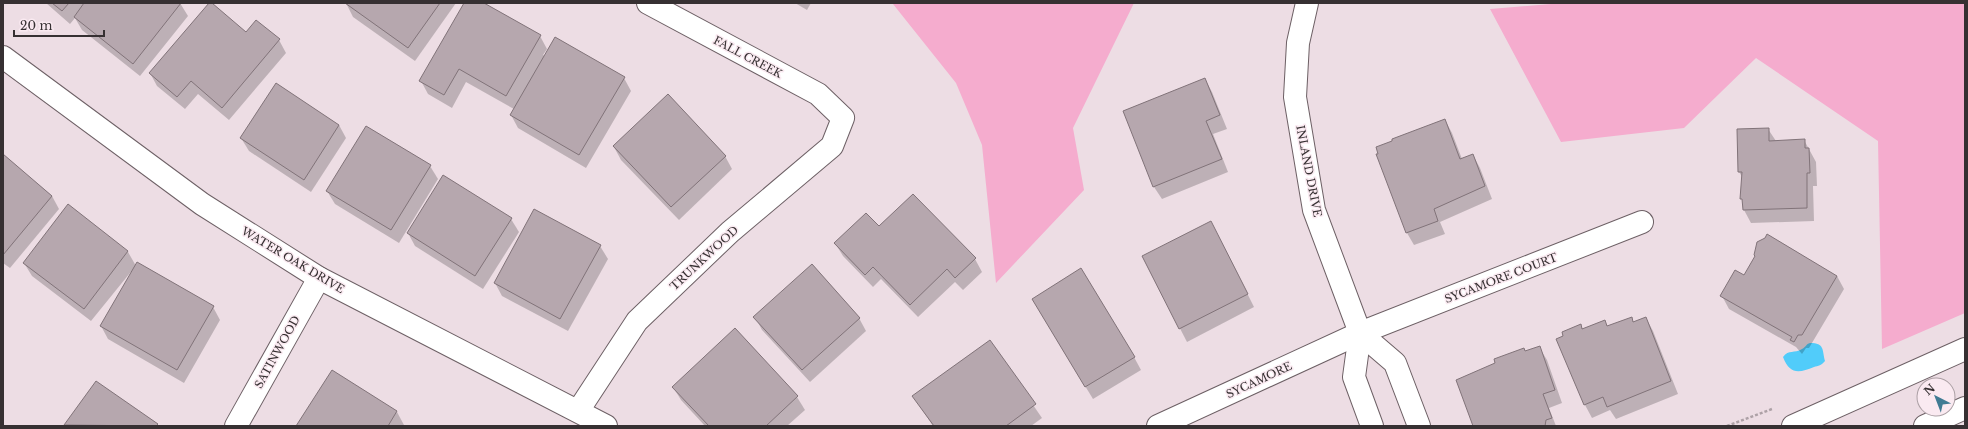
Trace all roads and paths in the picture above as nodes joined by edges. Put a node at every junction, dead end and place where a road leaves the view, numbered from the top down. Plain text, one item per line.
1 (648, 3) edge
2 (1307, 3) edge
3 (3, 56) edge
4 (843, 118) joint
5 (1642, 222) dead end
6 (319, 278) junction
7 (1360, 333) junction
8 (1965, 349) edge
9 (1965, 408) edge
10 (578, 411) junction
11 (236, 426) edge
12 (606, 426) edge
13 (1158, 426) edge
14 (1372, 426) edge
15 (1419, 426) edge
16 (1792, 426) edge
17 (1925, 426) edge

1 - 4 street, FALL CREEK
2 - 7 street, INLAND DRIVE
3 - 6 street, WATER OAK DRIVE
4 - 10 street, TRUNKWOOD
5 - 7 street, SYCAMORE COURT
6 - 10 street, WATER OAK DRIVE
6 - 11 street, SATINWOOD
7 - 13 street, SYCAMORE
7 - 14 street, INLAND DRIVE
7 - 15 street, INLAND DRIVE
8 - 16 street
9 - 17 street
10 - 12 street, WATER OAK DRIVE

